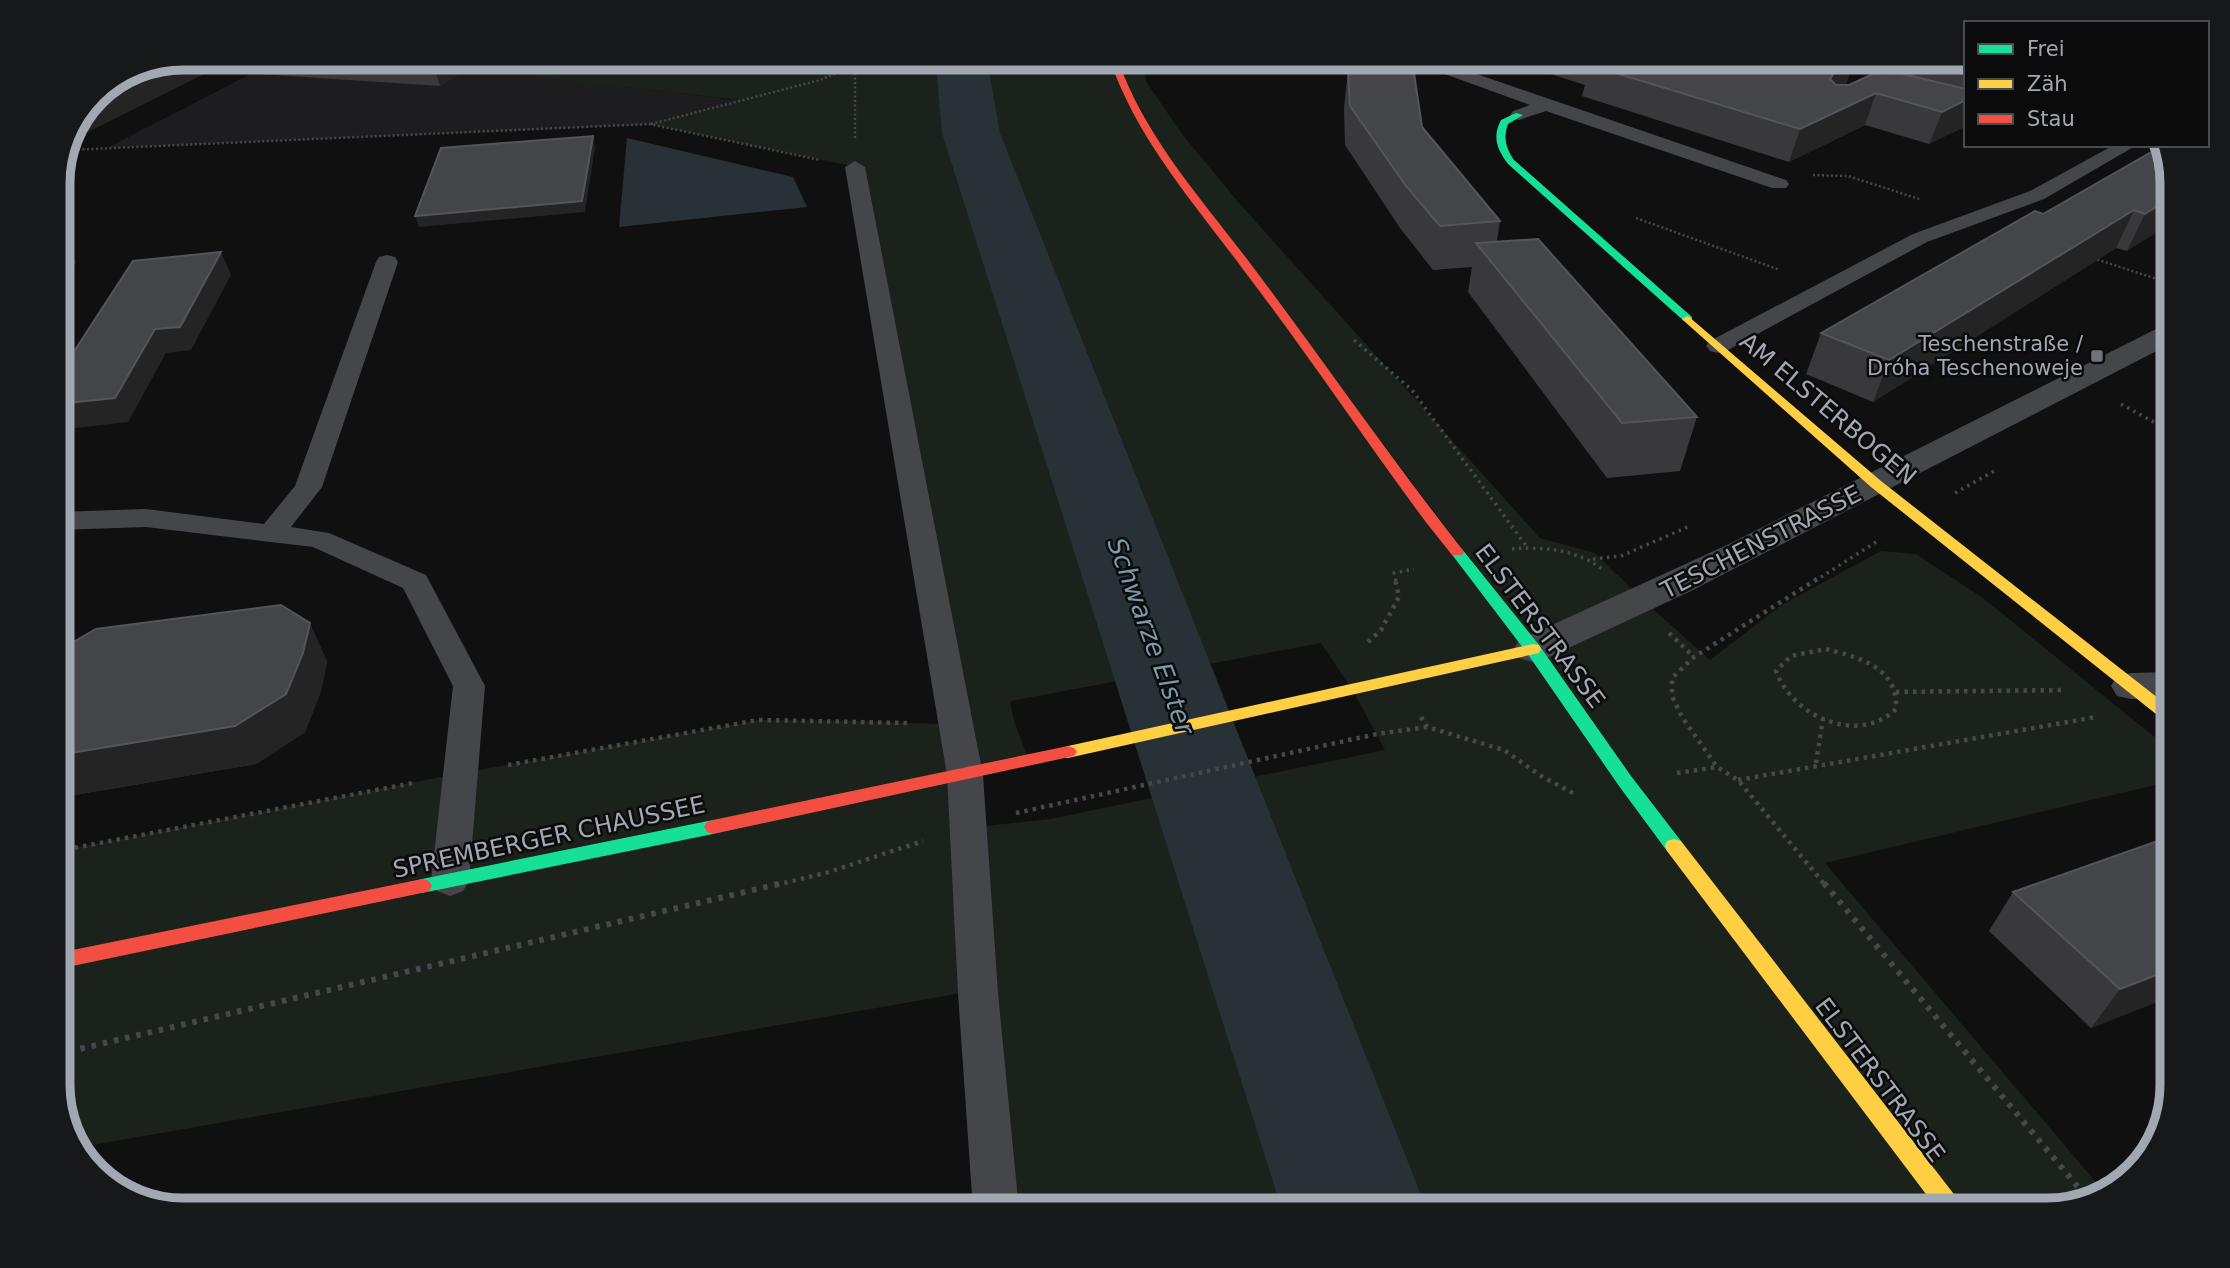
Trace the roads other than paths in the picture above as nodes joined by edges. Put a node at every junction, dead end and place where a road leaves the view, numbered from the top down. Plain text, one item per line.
1 (1116, 70) edge
2 (1448, 70) edge
3 (1915, 70) edge
4 (1870, 91) junction
5 (1894, 98) edge
6 (1851, 100) edge
7 (1546, 105) junction
8 (1519, 115) joint
9 (2124, 147) edge
10 (855, 167) road end
11 (1779, 184) dead end
12 (387, 262) dead end
13 (2160, 338) edge
14 (1718, 346) junction
15 (1876, 484) junction
16 (70, 521) edge
17 (271, 534) junction
18 (1533, 649) junction
19 (2153, 691) edge
20 (965, 775) junction
21 (450, 881) junction
22 (70, 959) edge
23 (995, 1198) edge
24 (1943, 1198) edge

1 - 18 main road, ELSTERSTRASSE
2 - 7 lane
3 - 4 lane
4 - 5 lane
4 - 6 lane
7 - 8 lane
7 - 11 lane
8 - 14 main road, AM ELSTERBOGEN
9 - 14 lane
10 - 20 lane
12 - 17 lane
13 - 15 street, TESCHENSTRASSE
14 - 15 main road, AM ELSTERBOGEN
15 - 18 street, TESCHENSTRASSE
15 - 19 main road, AM ELSTERBOGEN
16 - 17 lane
17 - 21 lane
18 - 20 main road, SPREMBERGER CHAUSSEE
18 - 24 main road, ELSTERSTRASSE
20 - 21 main road, SPREMBERGER CHAUSSEE
20 - 23 lane
21 - 22 main road, SPREMBERGER CHAUSSEE

